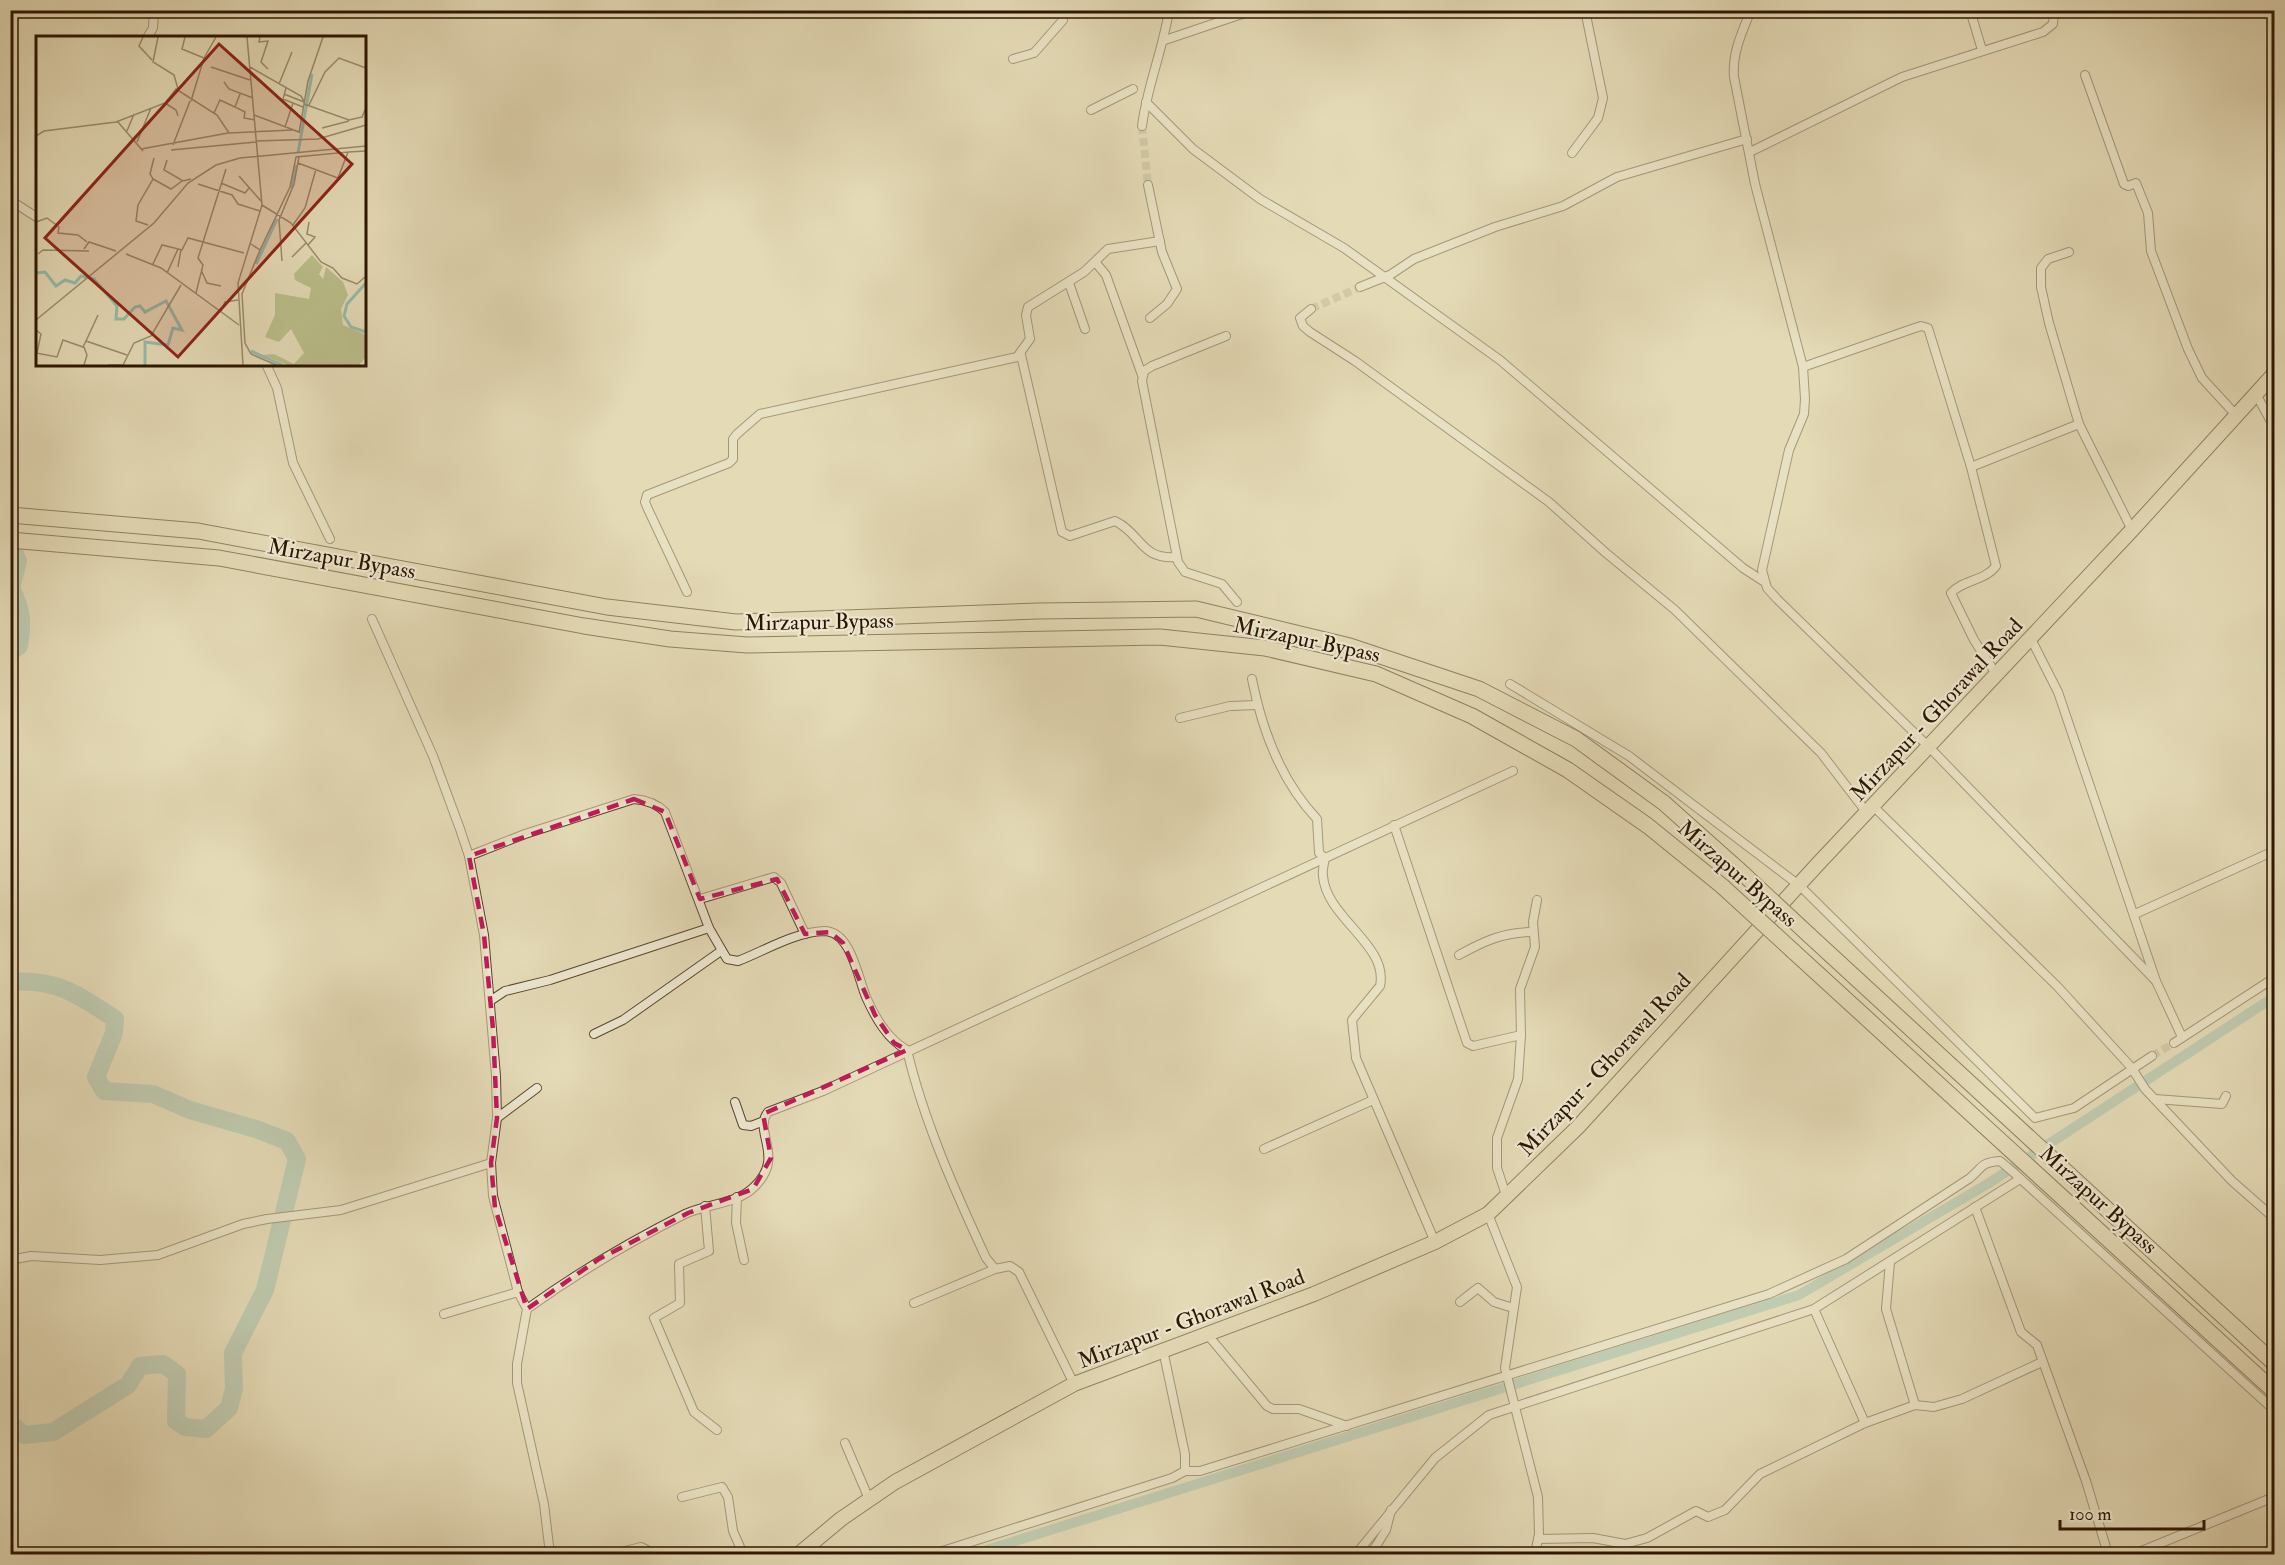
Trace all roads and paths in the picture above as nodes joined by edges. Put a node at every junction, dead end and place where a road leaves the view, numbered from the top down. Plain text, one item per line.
1 (154, 10) edge
2 (1169, 10) edge
3 (1254, 10) edge
4 (1585, 10) edge
5 (1751, 10) edge
6 (1970, 10) edge
7 (2054, 10) edge
8 (1063, 20) dead end
9 (148, 36) edge
10 (1165, 40) junction
11 (1982, 50) junction
12 (1013, 59) dead end
13 (2085, 75) dead end
14 (1133, 89) dead end
15 (1146, 102) junction
16 (1091, 110) dead end
17 (1142, 126) tunnel mouth
18 (1747, 139) junction
19 (1750, 152) junction
20 (1572, 153) dead end
21 (1148, 185) tunnel mouth
22 (10, 200) edge
23 (36, 217) edge
24 (1160, 241) junction
25 (2069, 252) dead end
26 (1096, 263) junction
27 (1382, 277) junction
28 (1069, 283) junction
29 (1360, 287) tunnel mouth
30 (1311, 309) dead end
31 (1150, 318) dead end
32 (1085, 329) dead end
33 (1226, 336) dead end
34 (1021, 355) junction
35 (267, 366) edge
36 (1803, 367) junction
37 (2274, 374) edge
38 (1142, 375) junction
39 (2256, 394) junction
40 (2236, 415) junction
41 (2079, 424) junction
42 (2274, 427) edge
43 (1971, 467) junction
44 (10, 515) edge
45 (2132, 530) junction
46 (330, 539) dead end
47 (10, 540) edge
48 (1177, 557) junction
49 (1763, 581) junction
50 (687, 592) dead end
51 (1237, 602) dead end
52 (372, 619) dead end
53 (2031, 639) junction
54 (1996, 674) junction
55 (1252, 679) dead end
56 (1510, 684) dead end
57 (1257, 705) junction
58 (1180, 718) dead end
59 (1929, 747) junction
60 (1513, 771) dead end
61 (1870, 809) junction
62 (1394, 825) junction
63 (2274, 851) edge
64 (469, 856) junction
65 (1325, 858) junction
66 (1800, 886) junction
67 (700, 899) junction
68 (1537, 900) dead end
69 (2135, 914) junction
70 (709, 928) junction
71 (1533, 932) junction
72 (806, 934) junction
73 (721, 951) junction
74 (1459, 955) dead end
75 (2274, 978) edge
76 (2157, 981) junction
77 (490, 1000) junction
78 (594, 1034) dead end
79 (1521, 1035) junction
80 (2182, 1036) junction
81 (2174, 1044) tunnel mouth
82 (907, 1050) junction
83 (2152, 1056) tunnel mouth
84 (2131, 1067) junction
85 (537, 1088) dead end
86 (2226, 1096) dead end
87 (2155, 1099) junction
88 (1373, 1100) junction
89 (735, 1102) dead end
90 (497, 1118) junction
91 (764, 1121) junction
92 (1264, 1149) dead end
93 (491, 1163) junction
94 (2017, 1175) junction
95 (737, 1197) junction
96 (1506, 1198) junction
97 (705, 1206) junction
98 (1975, 1207) junction
99 (1488, 1214) junction
100 (2274, 1218) edge
101 (1435, 1242) junction
102 (10, 1260) edge
103 (744, 1260) dead end
104 (1890, 1262) junction
105 (995, 1269) junction
106 (518, 1292) junction
107 (1460, 1302) dead end
108 (914, 1303) dead end
109 (1513, 1308) junction
110 (527, 1309) junction
111 (1814, 1309) junction
112 (444, 1314) dead end
113 (1207, 1334) junction
114 (1163, 1350) junction
115 (2042, 1362) junction
116 (2274, 1363) edge
117 (1508, 1378) junction
118 (1074, 1384) junction
119 (2274, 1390) edge
120 (1915, 1405) junction
121 (1515, 1406) junction
122 (2274, 1410) edge
123 (1865, 1424) junction
124 (1347, 1426) junction
125 (717, 1430) dead end
126 (845, 1443) dead end
127 (1185, 1471) junction
128 (682, 1497) dead end
129 (2274, 1497) edge
130 (869, 1499) junction
131 (1391, 1510) junction
132 (1538, 1539) junction
133 (550, 1554) edge
134 (613, 1554) edge
135 (655, 1554) edge
136 (743, 1554) edge
137 (799, 1554) edge
138 (933, 1554) edge
139 (1356, 1554) edge
140 (1371, 1554) edge
141 (1535, 1554) edge
142 (2108, 1554) edge
143 (2134, 1554) edge

1 - 9 street
2 - 10 street
3 - 10 street
4 - 20 street
5 - 18 street
6 - 11 street
7 - 11 street
8 - 12 street
10 - 15 street
11 - 19 street
13 - 40 street
14 - 16 street
15 - 17 street
15 - 27 street
18 - 19 street
18 - 27 street
19 - 36 street
21 - 24 street
22 - 23 street
24 - 26 street
24 - 31 street
25 - 41 street
26 - 28 street
26 - 38 street
27 - 29 street
27 - 49 street
28 - 32 street
28 - 34 street
30 - 61 street
33 - 38 street
34 - 48 street
34 - 50 street
35 - 46 street
36 - 43 street
36 - 49 street
37 - 39 main road, Mirzapur - Ghorawal Road
38 - 48 street
39 - 40 main road, Mirzapur - Ghorawal Road
39 - 42 street
40 - 45 main road, Mirzapur - Ghorawal Road
41 - 43 street
41 - 45 street
43 - 54 street
44 - 116 highway, Mirzapur Bypass, bridge
45 - 53 main road, Mirzapur - Ghorawal Road
47 - 119 highway, Mirzapur Bypass, bridge
48 - 51 street
49 - 59 street
52 - 64 street
53 - 54 main road, Mirzapur - Ghorawal Road
53 - 69 street
54 - 59 main road, Mirzapur - Ghorawal Road
55 - 57 street
56 - 66 street
57 - 58 street
57 - 65 street
59 - 61 main road, Mirzapur - Ghorawal Road
59 - 76 street
60 - 62 street
61 - 66 main road, Mirzapur - Ghorawal Road
61 - 84 street
62 - 65 street
62 - 79 street
63 - 69 street
64 - 67 street
64 - 77 street
65 - 82 street
65 - 88 street
66 - 84 street
66 - 96 main road, Mirzapur - Ghorawal Road
67 - 70 street
67 - 72 street
68 - 71 street
69 - 76 street
70 - 73 street
70 - 77 street
71 - 74 street
71 - 79 street
72 - 73 street
72 - 82 street
73 - 78 street
75 - 80 street
76 - 80 street
77 - 90 street
79 - 96 street
80 - 81 street
82 - 91 street
82 - 105 street
83 - 84 street
84 - 87 street
85 - 90 street
86 - 87 street
87 - 100 street
88 - 92 street
88 - 101 street
89 - 91 street
90 - 93 street
91 - 95 street
93 - 102 street
93 - 106 street
94 - 98 street
94 - 117 street
94 - 122 street
95 - 97 street
95 - 103 street
96 - 99 main road, Mirzapur - Ghorawal Road
97 - 110 street
97 - 125 street
98 - 104 street
98 - 115 street
99 - 101 main road, Mirzapur - Ghorawal Road
99 - 109 street
101 - 113 main road, Mirzapur - Ghorawal Road
104 - 111 street
104 - 120 street
105 - 108 street
105 - 118 street
106 - 110 street
106 - 112 street
107 - 109 street
109 - 117 street
110 - 133 street
111 - 121 street
111 - 123 street
113 - 114 main road, Mirzapur - Ghorawal Road
113 - 124 street
114 - 118 main road, Mirzapur - Ghorawal Road
114 - 127 street
115 - 120 street
115 - 142 street
117 - 121 street
117 - 124 street
118 - 130 main road, Mirzapur - Ghorawal Road
120 - 123 street
121 - 131 street
121 - 132 street
123 - 132 street
124 - 127 street
126 - 130 street
127 - 138 street
128 - 136 street
129 - 143 street
130 - 137 main road, Mirzapur - Ghorawal Road
131 - 139 street
131 - 140 street
132 - 141 street
134 - 135 street

